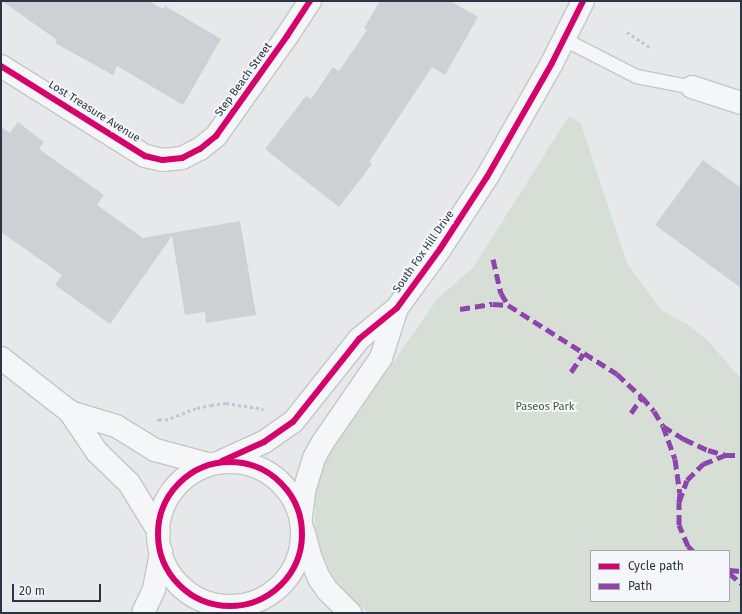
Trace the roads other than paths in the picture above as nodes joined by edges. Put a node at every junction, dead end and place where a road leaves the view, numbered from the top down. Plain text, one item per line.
1 (310, 1) edge
2 (583, 1) edge
3 (564, 39) junction
4 (1, 66) edge
5 (692, 87) joint
6 (741, 103) edge
7 (182, 158) joint
8 (397, 308) junction
9 (1, 358) edge
10 (70, 412) junction
11 (215, 463) junction
12 (302, 523) junction
13 (160, 542) junction
14 (230, 609) edge
15 (143, 613) edge
16 (271, 613) edge
17 (350, 613) edge

1 - 7 street, Step Beach Street
2 - 3 street, South Fox Hill Drive
3 - 5 lane
3 - 8 street, South Fox Hill Drive
4 - 7 street, Lost Treasure Avenue
5 - 6 street
8 - 11 street, South Fox Hill Drive
8 - 12 street, South Fox Hill Drive
9 - 10 street
10 - 11 street
10 - 13 street
11 - 12 street
11 - 13 street, South Fox Hill Drive
12 - 14 street, South Fox Hill Drive
12 - 17 street
13 - 14 street
13 - 15 street, South Fox Hill Drive
14 - 16 street

